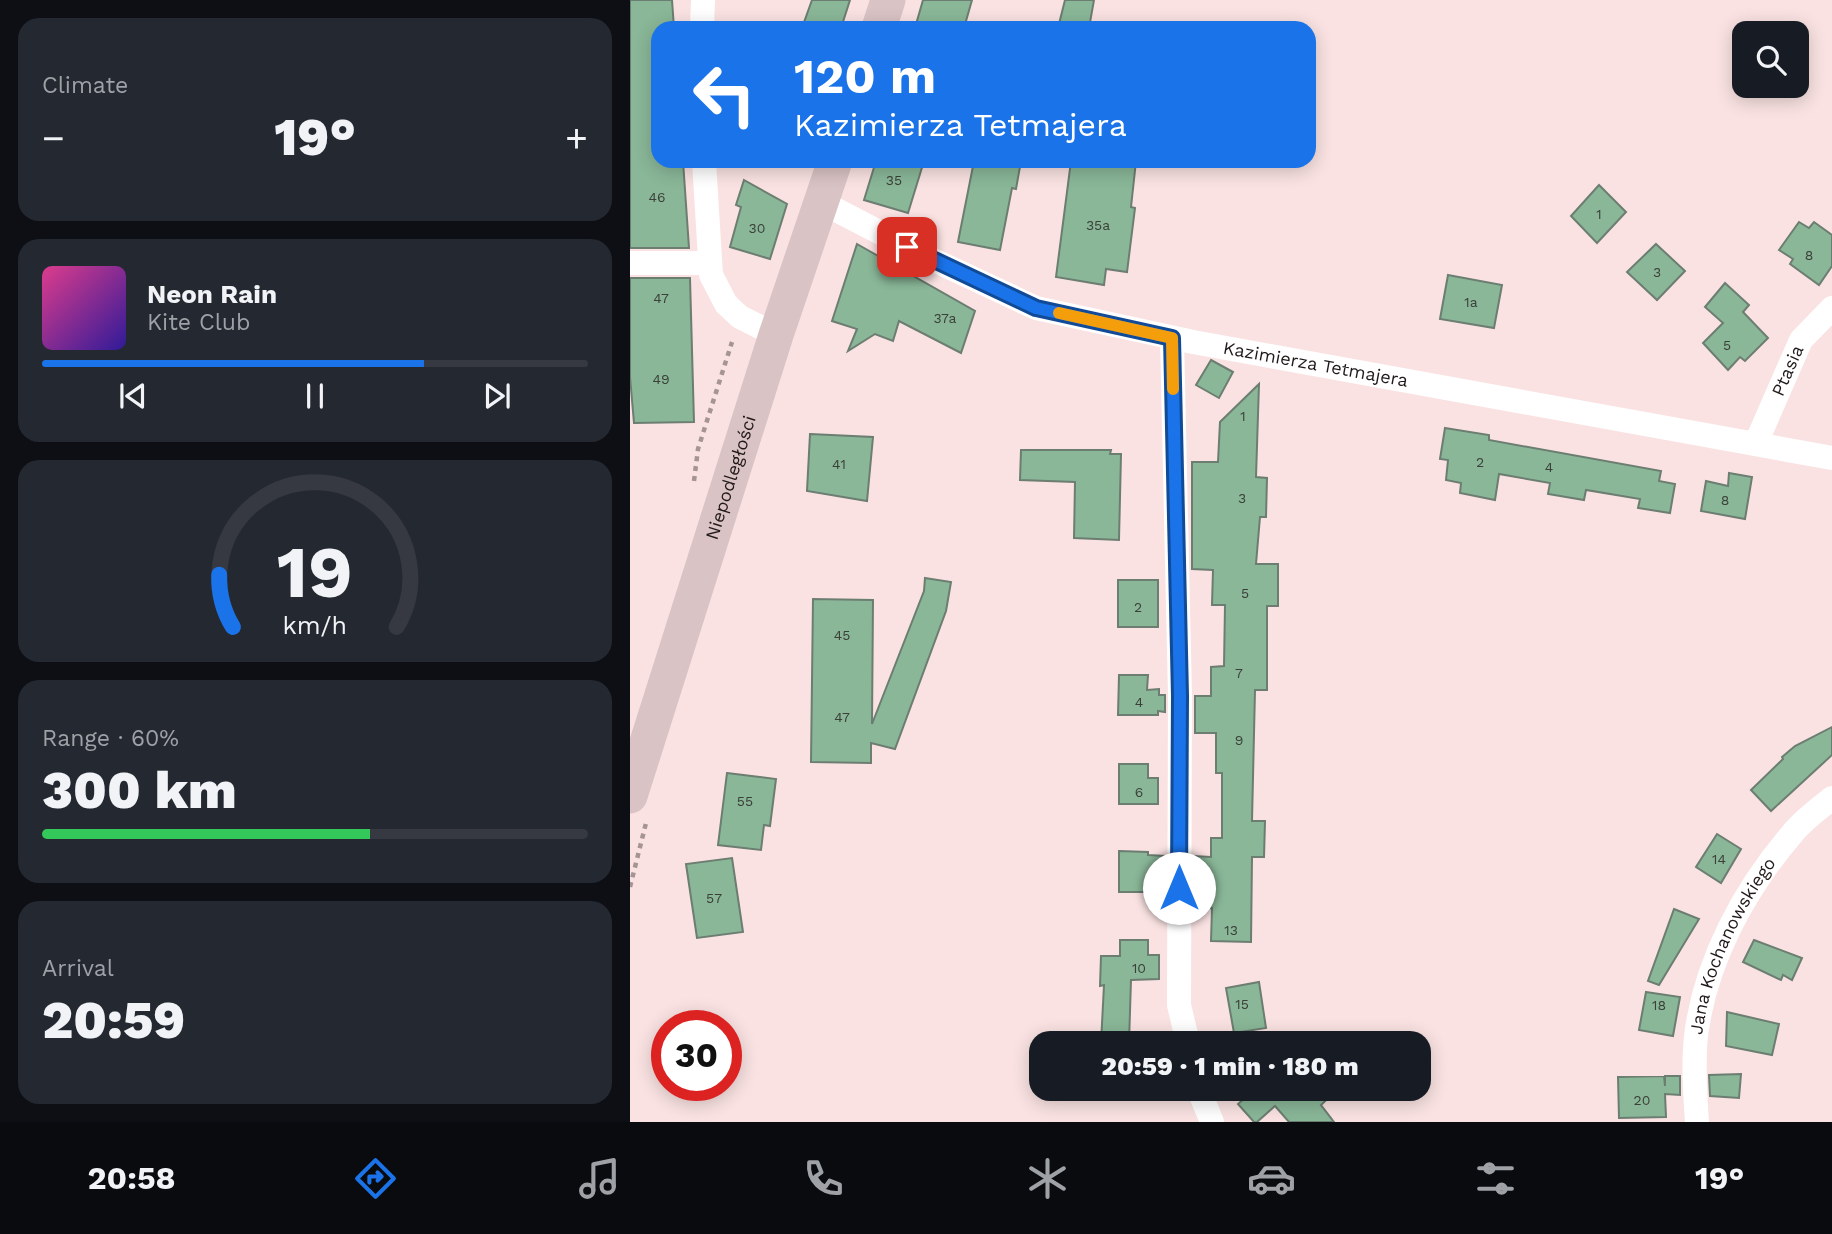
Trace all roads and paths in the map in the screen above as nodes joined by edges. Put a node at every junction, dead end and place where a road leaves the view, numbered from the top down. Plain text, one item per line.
1 (703, 0) edge
2 (888, 0) edge
3 (702, 21) edge
4 (881, 21) edge
5 (704, 168) edge
6 (833, 168) edge
7 (821, 202) junction
8 (630, 263) edge
9 (710, 263) junction
10 (1832, 308) edge
11 (776, 335) junction
12 (1172, 338) junction
13 (1756, 443) junction
14 (1832, 458) edge
15 (630, 796) edge
16 (1832, 798) edge
17 (1185, 1031) edge
18 (1203, 1101) edge
19 (1212, 1122) edge
20 (1697, 1122) edge

1 - 3 street
2 - 4 street
5 - 9 street
6 - 7 street, Niepodległości
7 - 11 street, Niepodległości
7 - 12 street, Kazimierza Tetmajera
8 - 9 street
9 - 11 street
10 - 13 street, Ptasia
11 - 15 street, Niepodległości
12 - 13 street, Kazimierza Tetmajera
12 - 17 street
13 - 14 street, Kazimierza Tetmajera
16 - 20 street, Jana Kochanowskiego
18 - 19 street

